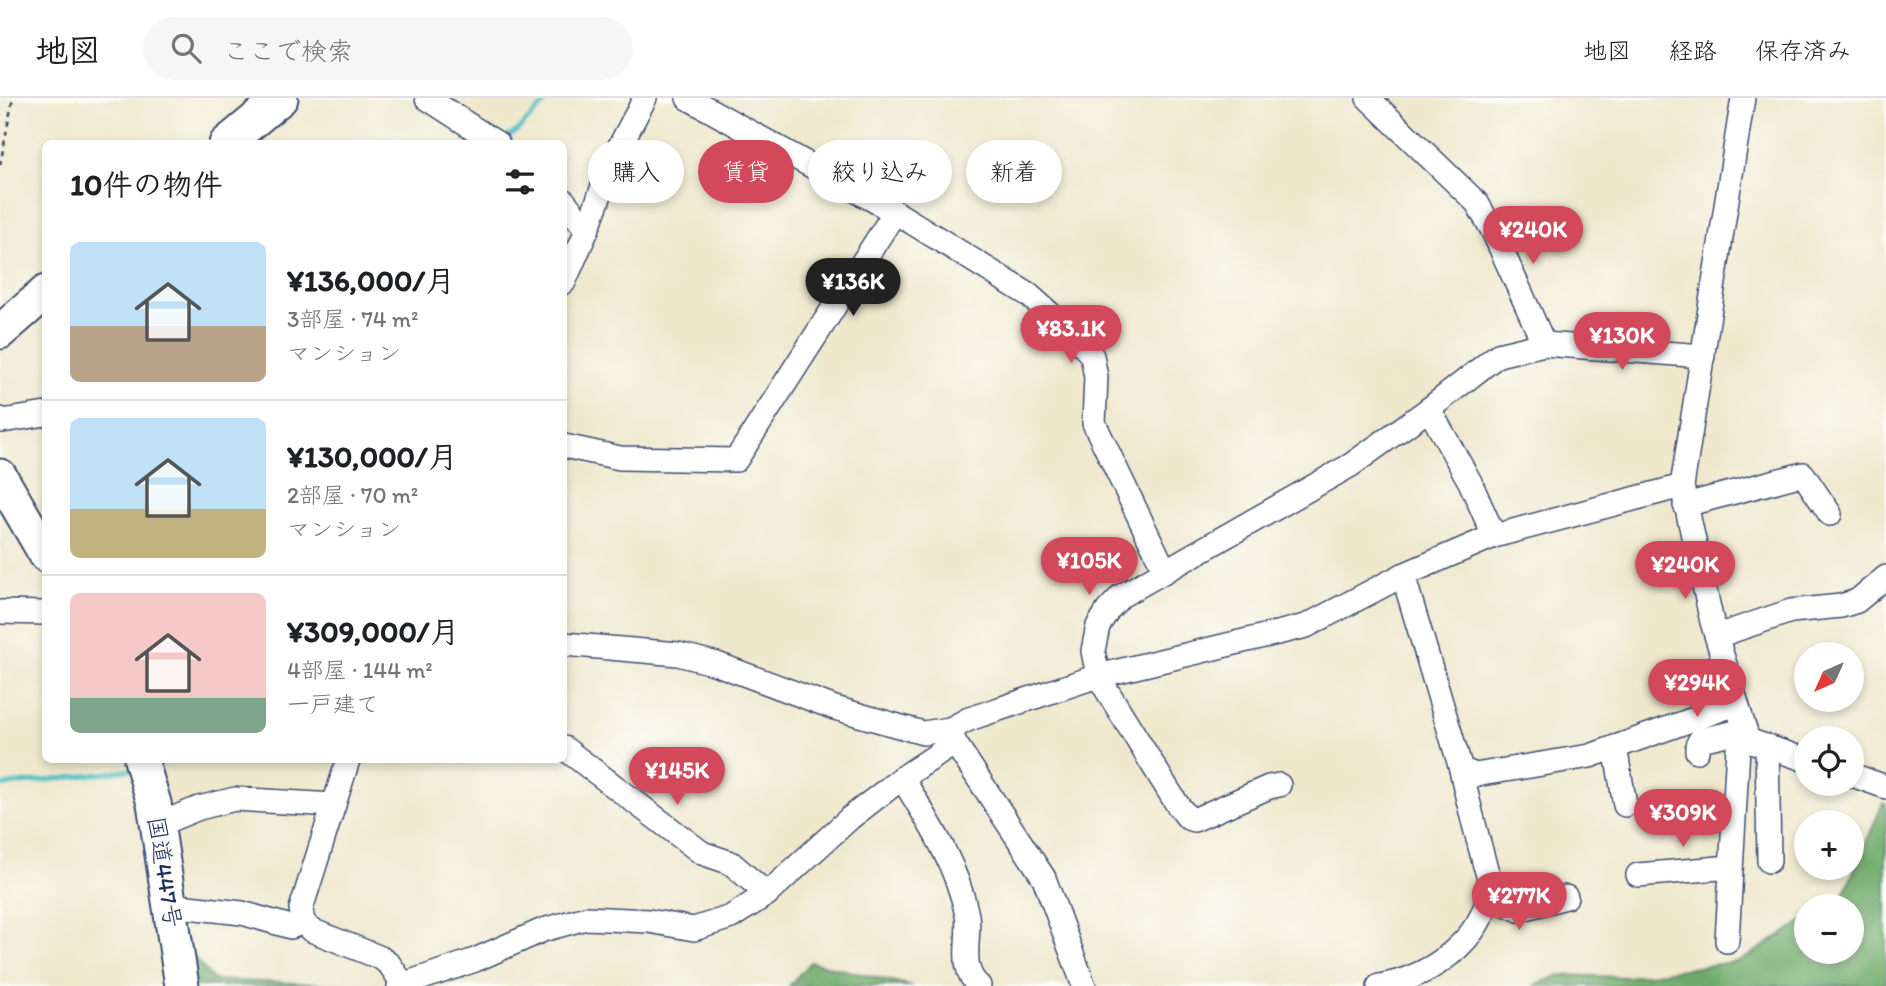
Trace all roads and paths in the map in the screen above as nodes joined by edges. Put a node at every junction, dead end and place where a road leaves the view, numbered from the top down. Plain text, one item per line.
1 (13, 98) edge
2 (281, 98) edge
3 (427, 98) edge
4 (645, 98) edge
5 (688, 98) edge
6 (1368, 98) edge
7 (1743, 98) edge
8 (231, 140) edge
9 (493, 140) edge
10 (0, 165) edge
11 (567, 205) edge
12 (895, 212) junction
13 (587, 230) junction
14 (567, 275) edge
15 (42, 295) edge
16 (0, 332) edge
17 (1544, 344) junction
18 (1703, 356) junction
19 (1429, 410) junction
20 (42, 415) edge
21 (0, 419) edge
22 (567, 447) edge
23 (0, 476) edge
24 (1683, 496) junction
25 (1830, 514) dead end
26 (1494, 536) junction
27 (42, 548) edge
28 (1165, 571) junction
29 (1403, 575) junction
30 (1886, 577) edge
31 (0, 612) edge
32 (42, 613) edge
33 (1717, 636) junction
34 (567, 644) edge
35 (1098, 676) junction
36 (1736, 704) junction
37 (1745, 730) junction
38 (953, 736) junction
39 (1767, 746) junction
40 (1615, 747) junction
41 (567, 750) edge
42 (1698, 751) dead end
43 (1794, 756) edge
44 (142, 763) edge
45 (347, 763) edge
46 (1461, 769) junction
47 (902, 778) junction
48 (1864, 779) edge
49 (1279, 785) dead end
50 (1886, 787) edge
51 (1625, 805) dead end
52 (334, 806) junction
53 (158, 825) junction
54 (1769, 861) dead end
55 (1731, 867) junction
56 (1638, 875) dead end
57 (1491, 887) junction
58 (767, 894) junction
59 (1566, 897) dead end
60 (170, 905) junction
61 (303, 922) junction
62 (1727, 940) dead end
63 (401, 985) edge
64 (182, 986) edge
65 (979, 986) edge
66 (1084, 986) edge
67 (1379, 986) edge

1 - 10 path
2 - 8 highway
3 - 9 street
4 - 13 street
5 - 12 street
6 - 17 street
7 - 18 street
11 - 13 street
12 - 22 street
12 - 28 street
13 - 14 street
15 - 16 highway
17 - 18 street
17 - 19 street
18 - 24 street
19 - 26 street
19 - 28 street
20 - 21 street
23 - 27 highway
24 - 25 street
24 - 26 street
24 - 33 street
26 - 29 street
28 - 35 street
29 - 35 street
29 - 46 street
30 - 33 street
31 - 32 street
33 - 36 street
34 - 38 street
35 - 38 street
35 - 49 street
36 - 37 street
36 - 40 street
37 - 39 street
37 - 42 street
37 - 55 street
38 - 47 street
38 - 66 street
39 - 43 street
39 - 54 street
40 - 46 street
40 - 51 street
41 - 58 street
44 - 53 highway, 国道447号
45 - 52 street
46 - 57 street
47 - 58 street
47 - 65 street
48 - 50 street
52 - 53 street
52 - 61 street
53 - 60 highway, 国道447号
55 - 56 street
55 - 62 street
57 - 59 street
57 - 67 street
58 - 63 street
60 - 61 street
60 - 64 highway, 国道447号
61 - 63 street

